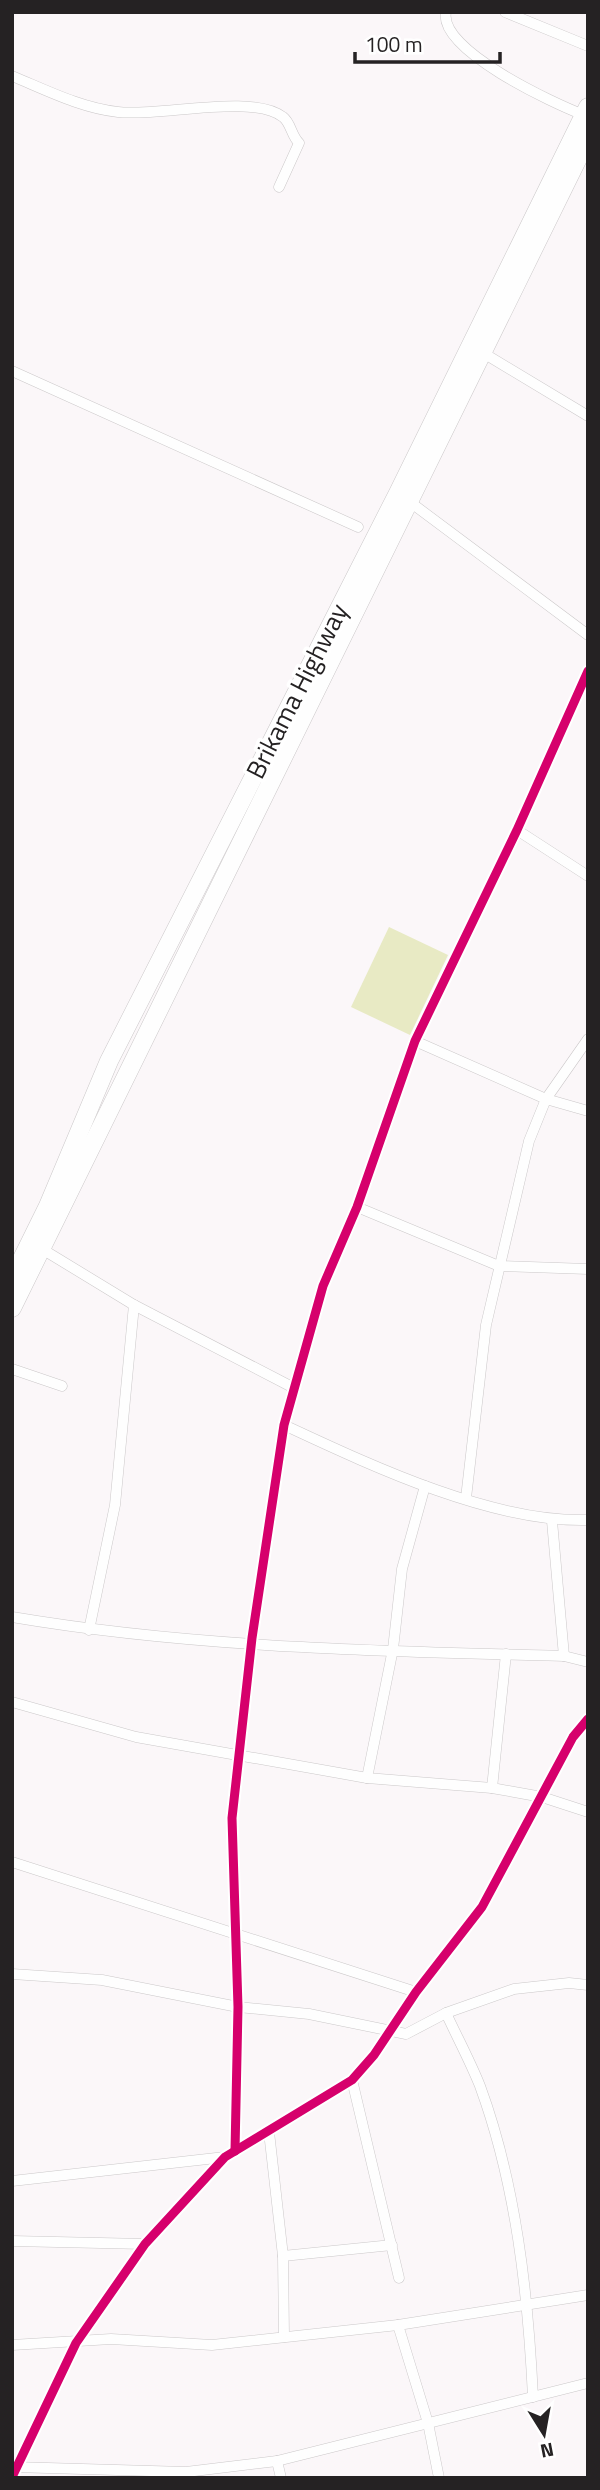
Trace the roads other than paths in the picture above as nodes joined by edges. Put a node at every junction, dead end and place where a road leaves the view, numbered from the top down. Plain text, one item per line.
1 (446, 12) edge
2 (505, 12) edge
3 (588, 46) edge
4 (12, 76) edge
5 (586, 111) edge
6 (588, 138) edge
7 (558, 182) junction
8 (279, 187) dead end
9 (476, 349) junction
10 (12, 371) edge
11 (588, 416) edge
12 (403, 498) junction
13 (358, 527) dead end
14 (588, 635) edge
15 (588, 671) edge
16 (517, 830) junction
17 (588, 876) edge
18 (588, 1039) edge
19 (415, 1041) junction
20 (546, 1099) junction
21 (588, 1111) edge
22 (357, 1207) junction
23 (42, 1249) junction
24 (499, 1266) junction
25 (588, 1269) edge
26 (12, 1279) edge
27 (134, 1305) junction
28 (12, 1308) edge
29 (12, 1369) edge
30 (62, 1386) dead end
31 (294, 1388) junction
32 (284, 1424) junction
33 (425, 1486) junction
34 (466, 1498) junction
35 (588, 1520) edge
36 (552, 1521) junction
37 (12, 1617) edge
38 (89, 1630) junction
39 (251, 1646) junction
40 (393, 1650) junction
41 (506, 1654) junction
42 (564, 1656) junction
43 (588, 1662) edge
44 (12, 1703) edge
45 (588, 1720) edge
46 (241, 1755) junction
47 (367, 1778) junction
48 (492, 1788) junction
49 (542, 1797) junction
50 (588, 1812) edge
51 (12, 1862) edge
52 (235, 1933) junction
53 (12, 1974) edge
54 (588, 1985) edge
55 (416, 1992) junction
56 (237, 2007) junction
57 (446, 2013) junction
58 (393, 2029) junction
59 (352, 2080) junction
60 (270, 2132) junction
61 (235, 2151) junction
62 (225, 2157) junction
63 (12, 2181) edge
64 (12, 2241) edge
65 (145, 2244) junction
66 (392, 2245) junction
67 (283, 2256) junction
68 (399, 2278) dead end
69 (588, 2295) edge
70 (529, 2305) junction
71 (398, 2325) junction
72 (284, 2337) junction
73 (76, 2343) junction
74 (12, 2345) edge
75 (588, 2383) edge
76 (533, 2397) junction
77 (428, 2423) junction
78 (276, 2462) junction
79 (14, 2470) edge
80 (83, 2473) edge
81 (186, 2475) edge
82 (281, 2478) edge
83 (439, 2478) edge

1 - 5 street
2 - 3 street
4 - 8 street
5 - 7 highway, Brikama Highway
6 - 7 highway, Brikama Highway
7 - 9 highway, Brikama Highway
9 - 11 street
9 - 12 highway, Brikama Highway
10 - 13 street
12 - 14 street
12 - 23 highway, Brikama Highway
12 - 26 highway, Brikama Highway
15 - 16 street
16 - 17 street
16 - 19 street
18 - 20 street
19 - 20 street
19 - 22 street
20 - 21 street
20 - 24 street
22 - 24 street
22 - 31 street
23 - 27 street
23 - 28 highway, Brikama Highway
24 - 25 street
24 - 34 street
27 - 31 street
27 - 38 street
29 - 30 street
31 - 32 street
32 - 33 street
32 - 39 street
33 - 34 street
33 - 40 street
34 - 36 street
35 - 36 street
36 - 42 street
37 - 38 street
38 - 39 street
39 - 40 street
39 - 46 street
40 - 41 street
40 - 47 street
41 - 42 street
41 - 48 street
42 - 43 street
44 - 46 street
45 - 49 street
46 - 47 street
46 - 52 street
47 - 48 street
48 - 49 street
49 - 50 street
49 - 55 street
51 - 52 street
52 - 55 street
52 - 56 street
53 - 56 street
54 - 57 street
55 - 58 street
56 - 58 street
56 - 61 street
57 - 58 street
57 - 70 street
58 - 59 street
59 - 60 street
59 - 66 street
60 - 61 street
60 - 67 street
61 - 62 street
62 - 63 street
62 - 65 street
64 - 65 street
65 - 73 street
66 - 67 street
66 - 68 street
67 - 72 street
69 - 70 street
70 - 71 street
70 - 76 street
71 - 72 street
71 - 77 street
72 - 73 street
73 - 74 street
73 - 79 street
75 - 76 street
76 - 77 street
77 - 78 street
77 - 83 street
78 - 81 street
78 - 82 street
79 - 80 street
80 - 81 street

